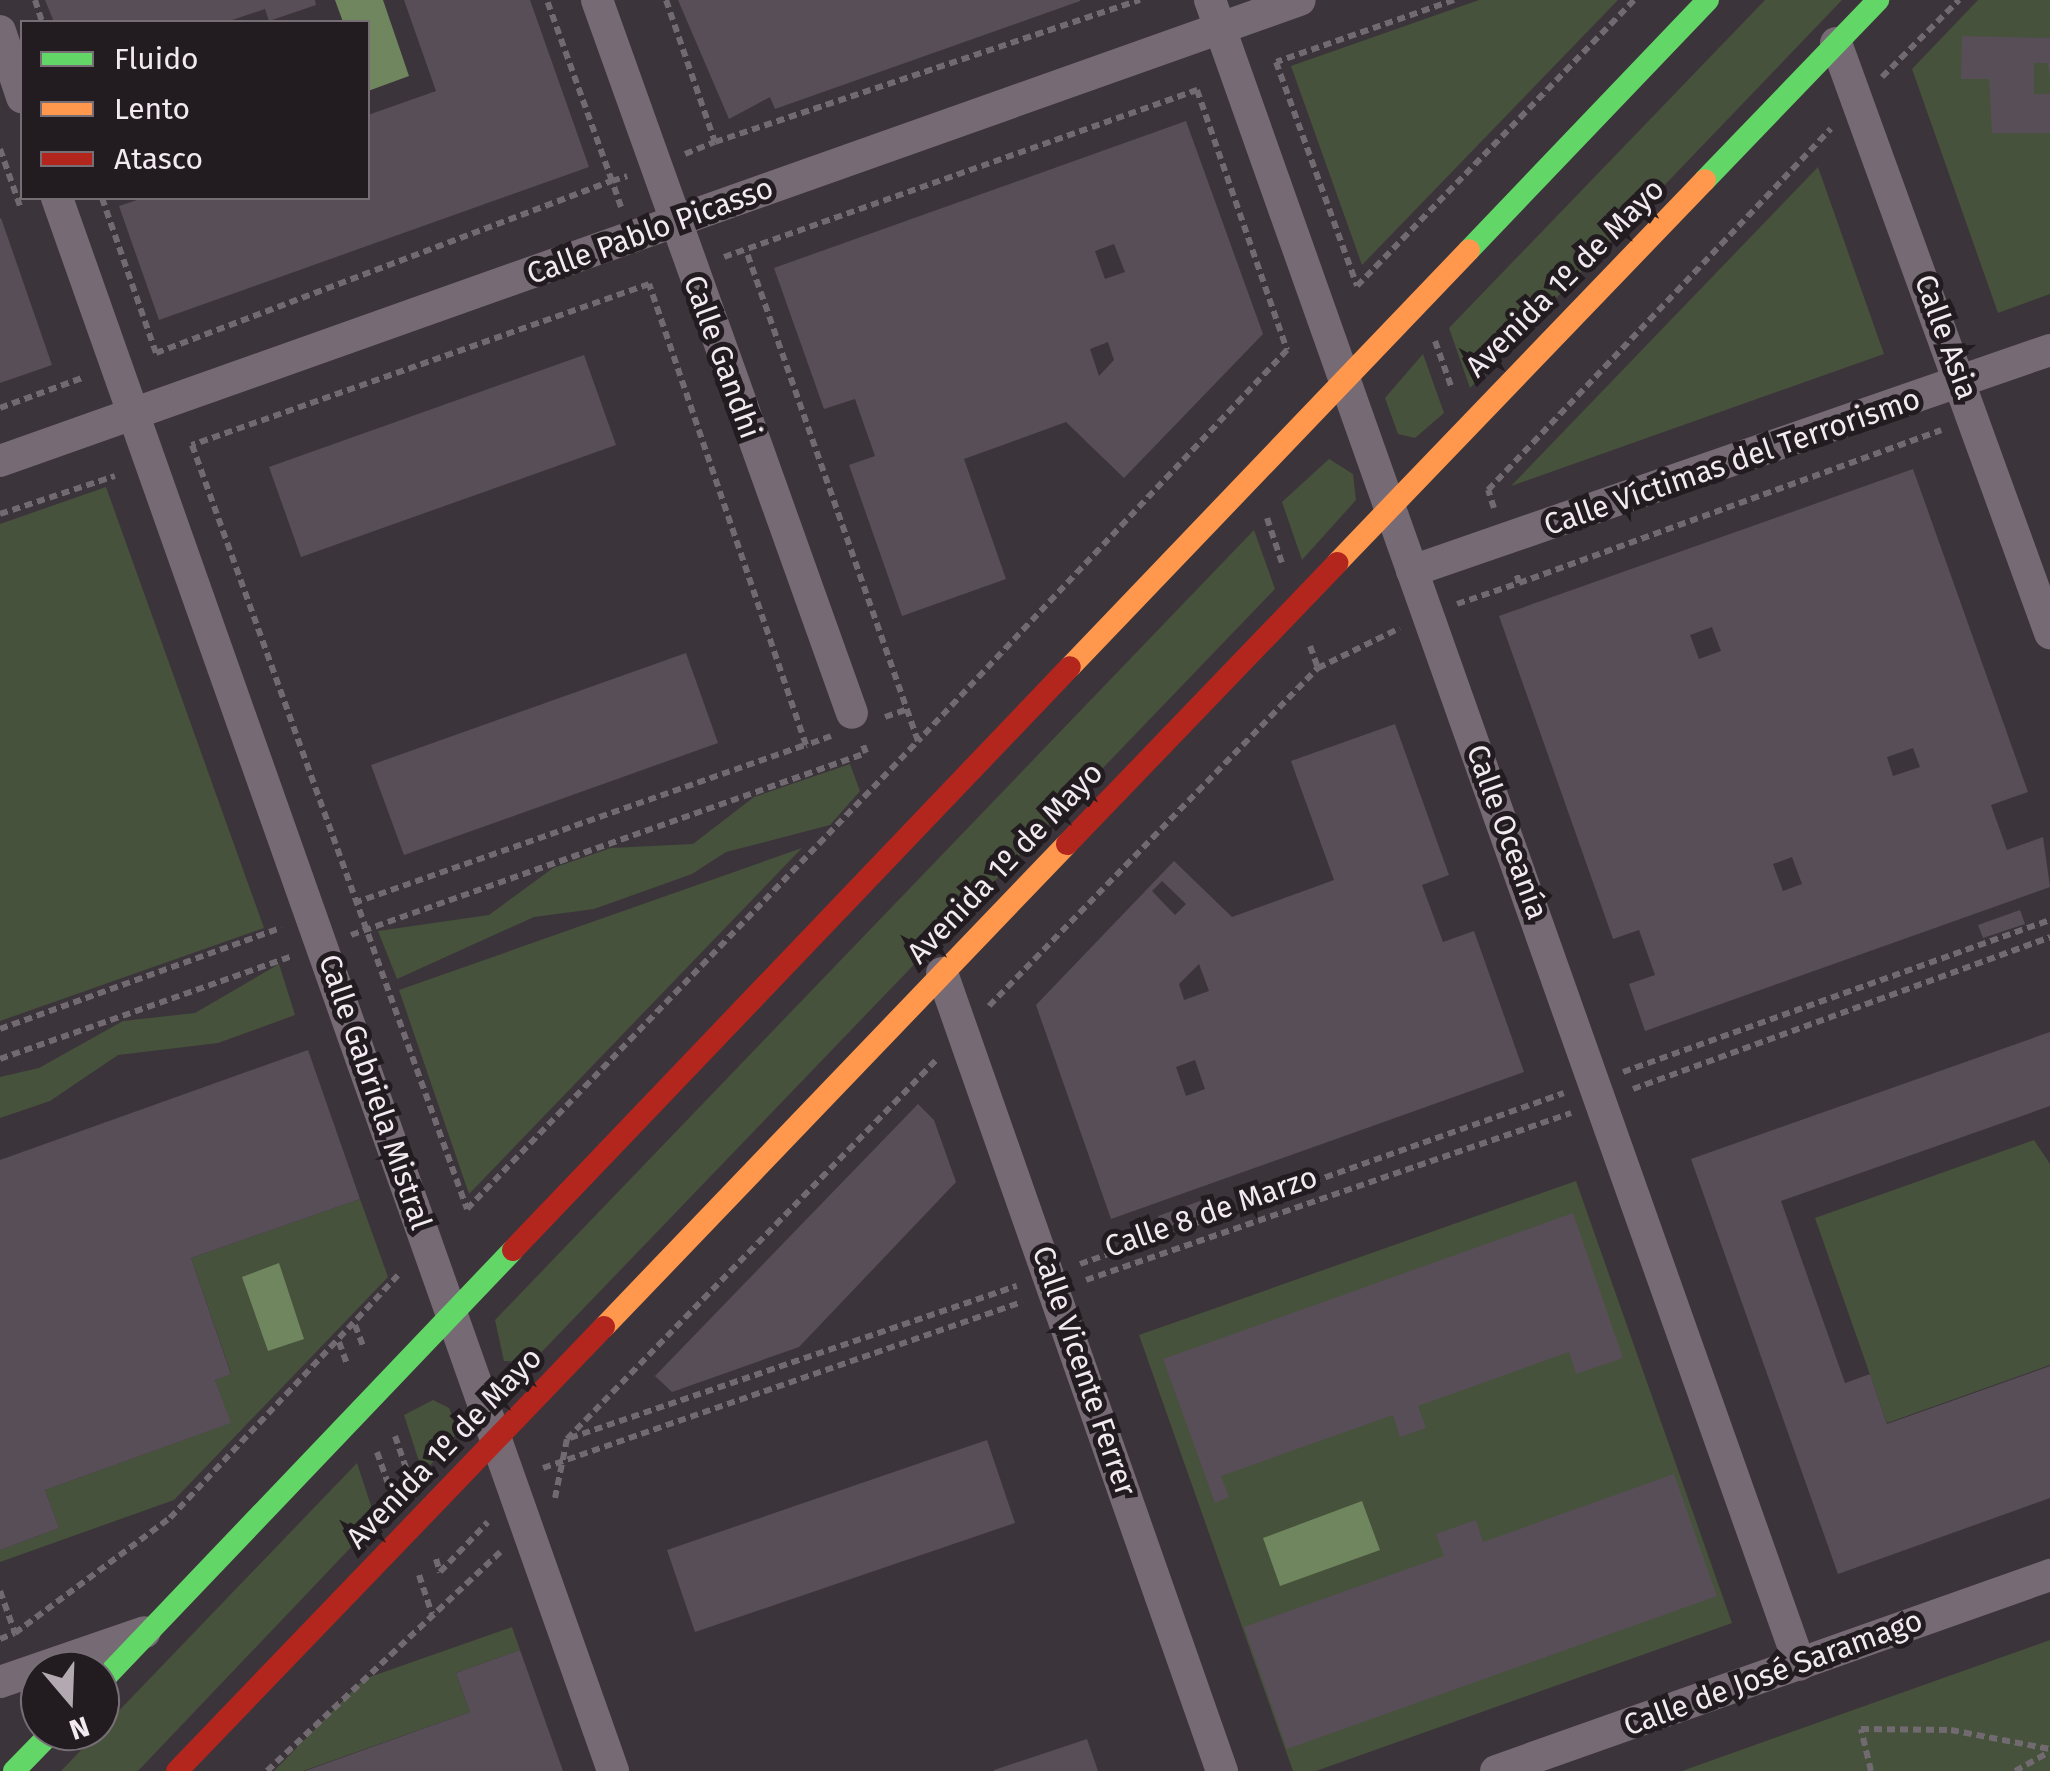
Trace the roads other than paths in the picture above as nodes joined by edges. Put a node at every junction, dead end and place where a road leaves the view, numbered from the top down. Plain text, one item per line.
1 (597, 0) edge
2 (1300, 0) edge
3 (1708, 0) edge
4 (1878, 0) edge
5 (1215, 14) edge
6 (0, 32) edge
7 (1836, 43) junction
8 (20, 90) edge
9 (59, 200) edge
10 (673, 223) junction
11 (2050, 350) edge
12 (1962, 381) junction
13 (1344, 382) junction
14 (132, 414) junction
15 (0, 461) edge
16 (1387, 504) junction
17 (1412, 572) junction
18 (2050, 633) edge
19 (854, 720) road end
20 (942, 973) junction
21 (451, 1312) junction
22 (493, 1438) junction
23 (2050, 1575) edge
24 (154, 1628) junction
25 (120, 1663) edge
26 (1800, 1665) junction
27 (0, 1682) edge
28 (34, 1751) edge
29 (14, 1771) edge
30 (177, 1771) edge
31 (613, 1771) edge
32 (1222, 1771) edge
33 (1496, 1771) edge

1 - 10 street, Calle Gandhi
2 - 5 street, Calle Pablo Picasso
3 - 13 street
4 - 7 street, Avenida 1º de Mayo
5 - 10 street, Calle Pablo Picasso
5 - 13 street, Calle Oceanía
6 - 8 street
7 - 12 street, Calle Asia
7 - 16 street, Avenida 1º de Mayo
9 - 14 street, Calle Gabriela Mistral
10 - 14 street, Calle Pablo Picasso
10 - 19 street, Calle Gandhi
11 - 12 street, Calle Víctimas del Terrorismo
12 - 17 street, Calle Víctimas del Terrorismo
12 - 18 street, Calle Asia
13 - 16 street, Calle Oceanía
13 - 21 street
14 - 15 street, Calle Pablo Picasso
14 - 21 street, Calle Gabriela Mistral
16 - 17 street, Calle Oceanía
16 - 20 street, Avenida 1º de Mayo
17 - 26 street, Calle Oceanía
20 - 22 street, Avenida 1º de Mayo
20 - 32 street, Calle Vicente Ferrer
21 - 22 street, Calle Gabriela Mistral
21 - 24 street
22 - 30 street, Avenida 1º de Mayo
22 - 31 street, Calle Gabriela Mistral
23 - 26 street, Calle de José Saramago
24 - 25 street
24 - 27 street
26 - 33 street, Calle de José Saramago
28 - 29 street

